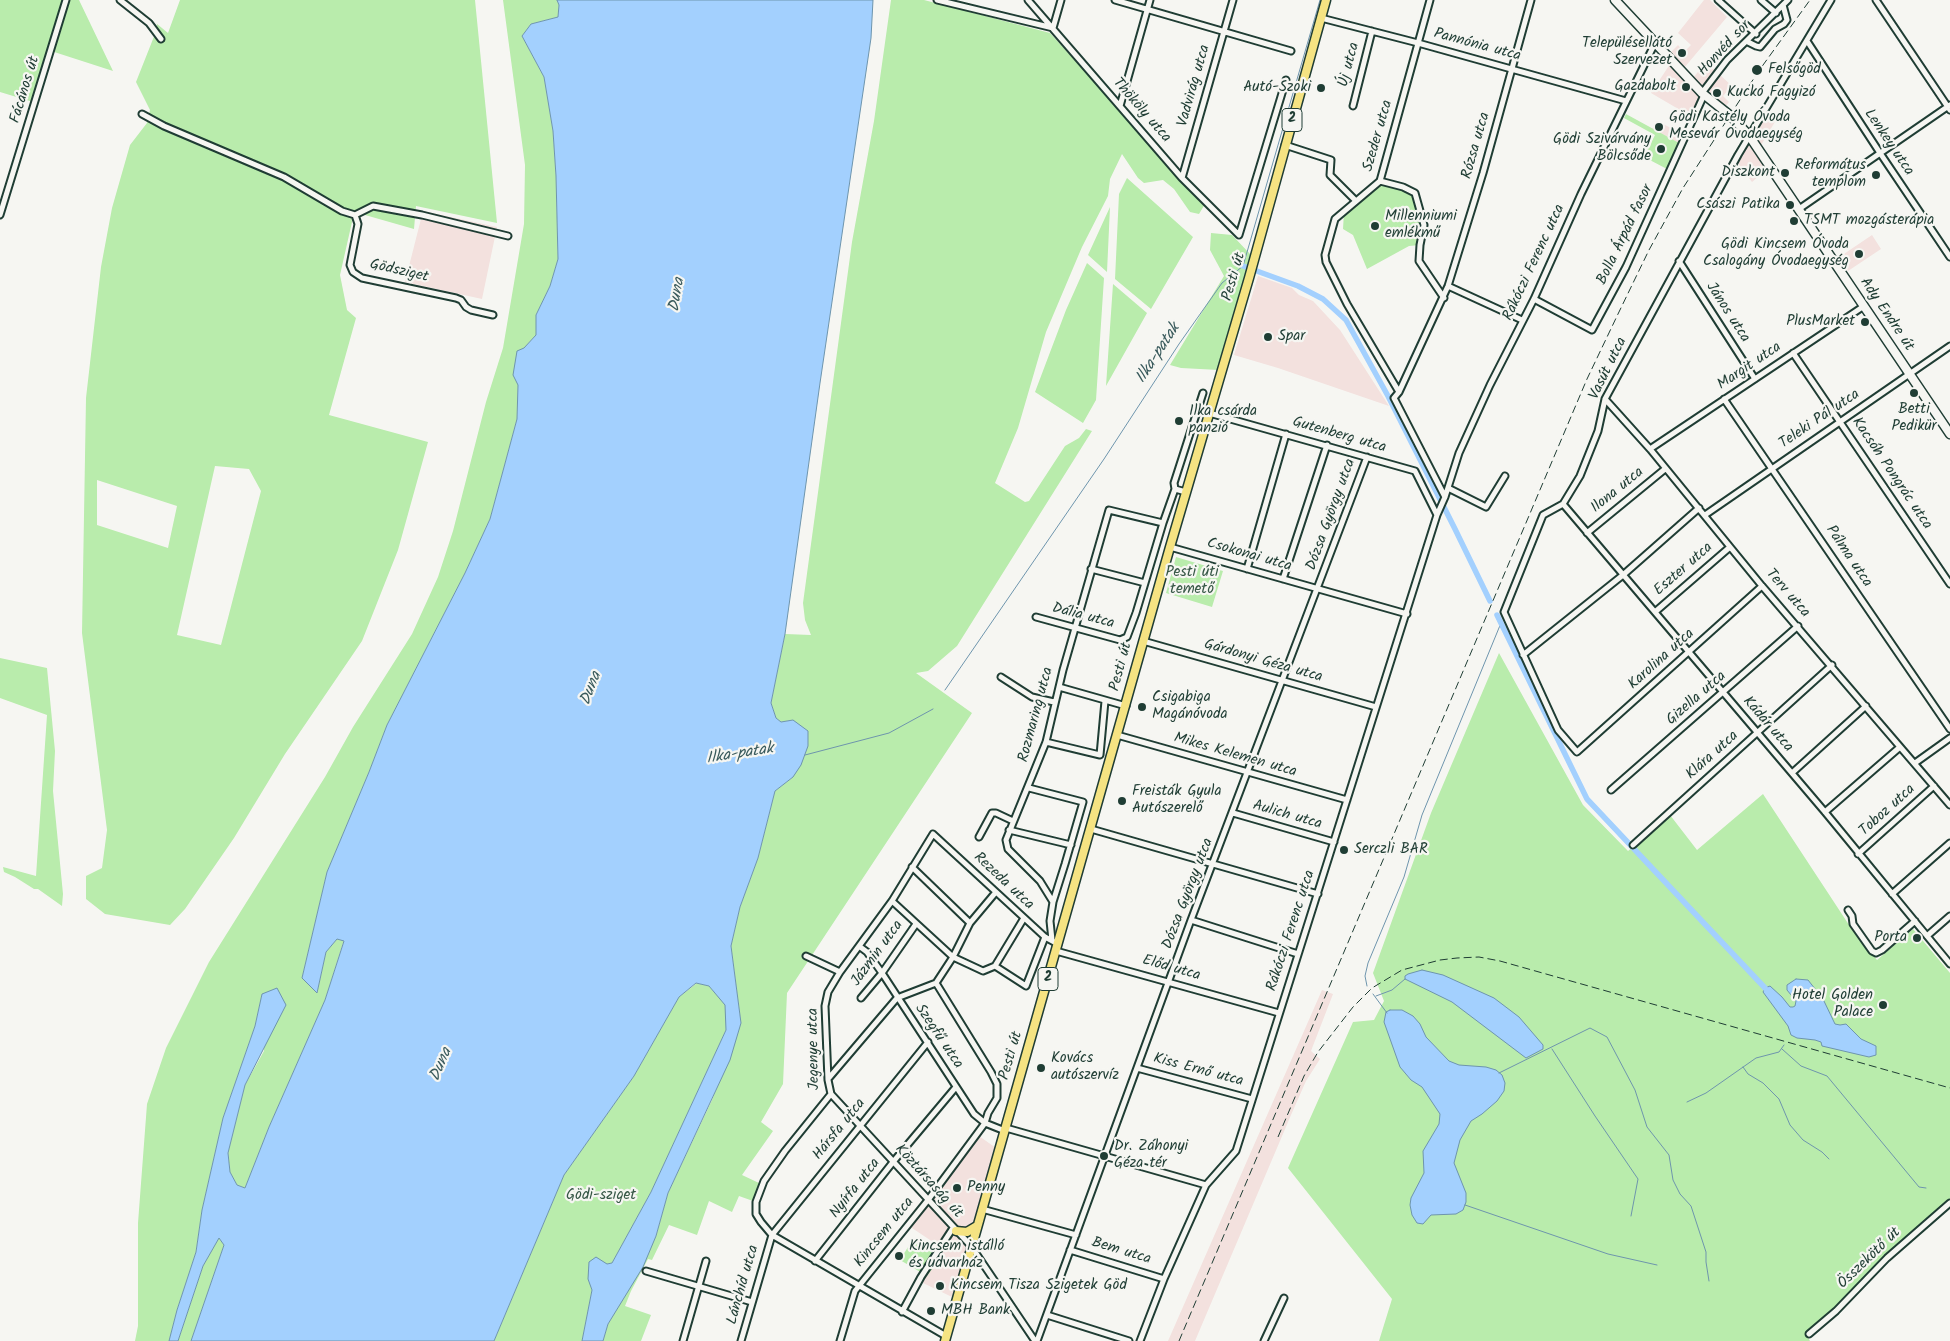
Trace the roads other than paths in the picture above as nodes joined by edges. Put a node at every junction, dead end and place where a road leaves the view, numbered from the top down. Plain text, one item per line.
1 (66, 0) edge
2 (120, 0) edge
3 (937, 0) edge
4 (1028, 0) edge
5 (1061, 0) edge
6 (1115, 0) edge
7 (1150, 0) edge
8 (1233, 0) edge
9 (1326, 0) edge
10 (1430, 0) edge
11 (1531, 0) edge
12 (1615, 0) edge
13 (1718, 0) edge
14 (1761, 0) edge
15 (1788, 0) edge
16 (1831, 0) edge
17 (1876, 0) edge
18 (1783, 5) junction
19 (1147, 9) junction
20 (1776, 13) junction
21 (1321, 18) junction
22 (1053, 28) junction
23 (1224, 31) junction
24 (1372, 31) junction
25 (1756, 34) junction
26 (161, 39) dead end
27 (1807, 41) junction
28 (1748, 42) junction
29 (1418, 43) junction
30 (1655, 43) junction
31 (1292, 51) dead end
32 (1511, 68) junction
33 (1286, 80) dead end
34 (1703, 94) junction
35 (1626, 101) junction
36 (1120, 106) junction
37 (1353, 106) dead end
38 (1949, 107) edge
39 (142, 114) dead end
40 (1750, 136) junction
41 (1285, 145) junction
42 (1880, 153) junction
43 (1182, 178) junction
44 (1380, 181) junction
45 (1356, 201) junction
46 (1798, 209) junction
47 (0, 215) edge
48 (355, 215) junction
49 (508, 236) dead end
50 (1950, 257) edge
51 (1679, 261) junction
52 (1448, 286) junction
53 (1444, 298) junction
54 (1534, 299) junction
55 (1864, 306) junction
56 (493, 315) dead end
57 (1522, 320) junction
58 (1950, 346) edge
59 (1793, 353) junction
60 (1909, 373) junction
61 (1755, 379) junction
62 (1400, 392) junction
63 (1203, 393) dead end
64 (1605, 399) junction
65 (1724, 399) junction
66 (1209, 413) junction
67 (1841, 422) junction
68 (1286, 434) junction
69 (1950, 434) edge
70 (1327, 445) junction
71 (1650, 449) junction
72 (1367, 456) junction
73 (1772, 468) junction
74 (1665, 469) junction
75 (1505, 476) dead end
76 (1448, 488) junction
77 (1175, 489) junction
78 (1186, 492) junction
79 (1445, 497) junction
80 (1563, 504) junction
81 (1699, 508) junction
82 (1437, 515) junction
83 (1705, 515) junction
84 (1163, 523) junction
85 (1587, 533) junction
86 (1170, 547) junction
87 (1730, 547) junction
88 (1091, 569) junction
89 (1247, 569) junction
90 (1624, 575) junction
91 (1283, 579) junction
92 (1144, 583) junction
93 (1950, 584) edge
94 (1762, 586) junction
95 (1318, 588) junction
96 (1655, 612) junction
97 (1407, 614) junction
98 (1036, 618) dead end
99 (1798, 626) junction
100 (1074, 628) junction
101 (1143, 641) junction
102 (1689, 653) junction
103 (1523, 655) junction
104 (1832, 665) junction
105 (1000, 676) dead end
106 (1282, 680) junction
107 (1059, 687) junction
108 (1723, 693) junction
109 (1105, 701) junction
110 (1054, 702) junction
111 (1126, 706) junction
112 (1866, 706) junction
113 (1376, 707) junction
114 (1950, 729) edge
115 (1758, 733) junction
116 (1118, 735) junction
117 (1950, 738) edge
118 (1046, 742) junction
119 (1900, 747) junction
120 (1576, 752) joint
121 (1914, 763) junction
122 (1248, 772) junction
123 (1792, 773) junction
124 (1934, 786) junction
125 (1029, 788) junction
126 (1611, 790) dead end
127 (1346, 800) junction
128 (1950, 805) edge
129 (1825, 812) junction
130 (1233, 813) junction
131 (1013, 821) junction
132 (1091, 829) junction
133 (1010, 830) junction
134 (933, 834) joint
135 (979, 837) dead end
136 (1334, 842) junction
137 (1950, 843) edge
138 (1071, 845) junction
139 (1633, 845) dead end
140 (1858, 854) junction
141 (1214, 864) junction
142 (912, 867) junction
143 (996, 892) junction
144 (1318, 894) junction
145 (1892, 894) junction
146 (892, 901) junction
147 (1052, 902) junction
148 (1848, 910) dead end
149 (1950, 916) edge
150 (1024, 918) junction
151 (1191, 920) junction
152 (1915, 921) junction
153 (970, 923) junction
154 (916, 924) junction
155 (1927, 936) junction
156 (1046, 937) junction
157 (1056, 945) junction
158 (859, 946) junction
159 (1298, 954) junction
160 (806, 956) dead end
161 (953, 957) junction
162 (1950, 964) edge
163 (996, 966) junction
164 (840, 972) junction
165 (882, 973) junction
166 (1169, 982) junction
167 (936, 983) junction
168 (861, 998) dead end
169 (897, 998) junction
170 (1279, 1014) junction
171 (928, 1042) junction
172 (1137, 1068) junction
173 (828, 1080) junction
174 (956, 1087) junction
175 (831, 1094) junction
176 (1252, 1099) junction
177 (986, 1123) junction
178 (860, 1125) junction
179 (1005, 1130) junction
180 (1106, 1156) junction
181 (893, 1162) junction
182 (1206, 1185) junction
183 (928, 1200) junction
184 (1950, 1203) edge
185 (982, 1209) junction
186 (976, 1226) junction
187 (955, 1230) junction
188 (772, 1235) junction
189 (1076, 1236) junction
190 (971, 1246) junction
191 (1070, 1250) junction
192 (706, 1260) dead end
193 (815, 1261) junction
194 (646, 1271) dead end
195 (1164, 1279) junction
196 (699, 1287) junction
197 (858, 1287) junction
198 (1284, 1298) dead end
199 (752, 1302) junction
200 (902, 1312) junction
201 (1047, 1315) junction
202 (1809, 1334) dead end
203 (945, 1339) edge
204 (683, 1341) edge
205 (741, 1341) edge
206 (840, 1341) edge
207 (1036, 1341) edge
208 (1130, 1341) edge
209 (1140, 1341) edge
210 (1264, 1341) edge

1 - 47 street, Fácános út
2 - 26 street
3 - 22 street
4 - 22 street, Thököly utca
5 - 22 street
6 - 19 street
7 - 19 street
8 - 23 street, Vadvirág utca
9 - 21 main road, Pesti út / 2
10 - 29 street, Szeder utca
11 - 32 street, Rózsa utca
12 - 30 street, Ady Endre út
13 - 25 street
14 - 20 street
15 - 18 street, Honvéd sor
16 - 27 street, Vasút utca
17 - 38 street
18 - 20 street, Honvéd sor
18 - 28 street
19 - 23 street
19 - 36 street
20 - 25 street, Honvéd sor
21 - 24 street, Pannónia utca
21 - 41 main road, Pesti út / 2
22 - 36 street, Thököly utca
23 - 31 street
23 - 43 street, Vadvirág utca
24 - 29 street, Pannónia utca
24 - 37 street, Új utca
25 - 28 street, Honvéd sor
27 - 40 street, Vasút utca
27 - 42 street, Lenkey utca
28 - 34 street, Honvéd sor
29 - 32 street, Pannónia utca
29 - 44 street, Szeder utca
30 - 34 street, Ady Endre út
30 - 35 street, Rákóczi Ferenc utca
32 - 35 street, Pannónia utca
32 - 52 street, Rózsa utca
33 - 43 street, Thököly utca
34 - 40 street, Ady Endre út
34 - 54 street, Bolla Árpád fasor
35 - 54 street, Rákóczi Ferenc utca
36 - 43 street, Thököly utca
38 - 42 street
39 - 48 street
40 - 46 street, Ady Endre út
40 - 51 street, Vasút utca
41 - 45 street
41 - 66 main road, Pesti út / 2
42 - 46 street
42 - 50 street, Lenkey utca
44 - 45 street, Szeder utca
44 - 53 street
45 - 62 street, Szeder utca
46 - 55 street, Ady Endre út
48 - 49 street
48 - 56 street, Gödsziget
51 - 61 street, János utca
51 - 64 street, Vasút utca
52 - 53 street, Rózsa utca
52 - 57 street
53 - 62 street, Rózsa utca
54 - 57 street, Rákóczi Ferenc utca
55 - 59 street, Margit utca
55 - 60 street, Ady Endre út
57 - 76 street, Rákóczi Ferenc utca
58 - 60 street, Teleki Pál utca
59 - 61 street, Margit utca
59 - 67 street, Kacsóh Pongrác utca
60 - 67 street, Teleki Pál utca
60 - 69 street, Ady Endre út
61 - 65 street, Margit utca
62 - 79 street
63 - 77 street
64 - 71 street, Terv utca
64 - 80 street, Vasút utca
65 - 71 street, Margit utca
65 - 73 street, Pálma utca
66 - 68 street, Gutenberg utca
66 - 78 main road, Pesti út / 2
67 - 73 street, Teleki Pál utca
67 - 93 street, Kacsóh Pongrác utca
68 - 70 street, Gutenberg utca
68 - 89 street
70 - 72 street, Gutenberg utca
70 - 91 street
71 - 74 street, Terv utca
72 - 82 street, Gutenberg utca
72 - 95 street, Dózsa György utca
73 - 83 street, Teleki Pál utca
73 - 114 street, Pálma utca
74 - 81 street, Terv utca
74 - 85 street, Ilona utca
75 - 76 street
76 - 79 street, Rákóczi Ferenc utca
77 - 78 street
77 - 84 street
78 - 86 main road, Pesti út / 2
79 - 82 street, Rákóczi Ferenc utca
80 - 85 street, Kádár utca
80 - 103 street, Vasút utca
81 - 83 street, Terv utca
81 - 90 street
82 - 97 street, Rákóczi Ferenc utca
83 - 87 street, Terv utca
84 - 88 street, Rozmaring utca
84 - 92 street
85 - 90 street, Kádár utca
86 - 89 street, Csokonai utca
86 - 101 main road, Pesti út / 2
87 - 94 street, Terv utca
87 - 96 street, Eszter utca
88 - 92 street
88 - 100 street, Rozmaring utca
89 - 91 street, Csokonai utca
90 - 96 street, Kádár utca
90 - 103 street
91 - 95 street, Csokonai utca
92 - 100 street, Dália utca
94 - 99 street, Terv utca
94 - 102 street, Karolina utca
95 - 97 street, Csokonai utca
95 - 106 street, Dózsa György utca
96 - 102 street, Kádár utca
97 - 113 street, Rákóczi Ferenc utca
98 - 100 street, Dália utca
99 - 104 street, Terv utca
99 - 108 street, Gizella utca
100 - 107 street, Rozmaring utca
101 - 106 street, Gárdonyi Géza utca
101 - 111 main road, Pesti út / 2
102 - 108 street, Kádár utca
102 - 120 street, Karolina utca
103 - 120 street, Vasút utca
104 - 112 street, Terv utca
104 - 115 street, Klára utca
105 - 110 street
106 - 113 street, Gárdonyi Géza utca
106 - 122 street, Dózsa György utca
107 - 109 street
107 - 110 street, Rozmaring utca
108 - 115 street, Kádár utca
108 - 126 street, Gizella utca
109 - 111 street
109 - 118 street
110 - 118 street, Rozmaring utca
111 - 116 main road, Pesti út / 2
112 - 119 street, Terv utca
112 - 123 street
113 - 127 street, Rákóczi Ferenc utca
115 - 123 street, Kádár utca
115 - 139 street, Klára utca
116 - 122 street, Mikes Kelemen utca
116 - 132 main road, Pesti út / 2
117 - 121 street
118 - 125 street, Rozmaring utca
119 - 121 street, Terv utca
119 - 129 street
121 - 124 street, Terv utca
122 - 127 street, Mikes Kelemen utca
122 - 130 street, Dózsa György utca
123 - 129 street, Kádár utca
124 - 128 street, Terv utca
124 - 140 street, Toboz utca
125 - 131 street, Rozmaring utca
125 - 138 street
127 - 136 street, Rákóczi Ferenc utca
129 - 140 street, Kádár utca
130 - 136 street, Aulich utca
130 - 141 street, Dózsa György utca
131 - 133 street, Rozmaring utca
131 - 135 street
132 - 141 street
132 - 157 main road, Pesti út / 2
133 - 138 street
133 - 147 street, Rozmaring utca
134 - 142 street, Jegenye utca
134 - 143 street, Rezeda utca
136 - 144 street, Rákóczi Ferenc utca
137 - 145 street
138 - 147 street
140 - 145 street, Kádár utca
141 - 144 street
141 - 151 street, Dózsa György utca
142 - 146 street, Jegenye utca
142 - 153 street
143 - 150 street, Rezeda utca
143 - 153 street
144 - 159 street, Rákóczi Ferenc utca
145 - 152 street, Kádár utca
146 - 154 street
146 - 158 street, Jegenye utca
147 - 157 street
148 - 152 street
149 - 155 street
150 - 156 street, Rezeda utca
150 - 163 street
151 - 159 street
151 - 166 street, Dózsa György utca
152 - 155 street, Kádár utca
153 - 161 street
154 - 161 street
154 - 165 street, Jázmin utca
155 - 162 street, Kádár utca
156 - 157 street, Rezeda utca
156 - 163 street
157 - 166 street, Előd utca
157 - 179 main road, Pesti út / 2
158 - 164 street, Jegenye utca
158 - 165 street, Szegfű utca
159 - 170 street, Rákóczi Ferenc utca
160 - 164 street
161 - 163 street
161 - 167 street
164 - 173 street, Jegenye utca
165 - 168 street, Jázmin utca
165 - 169 street, Szegfű utca
166 - 170 street, Előd utca
166 - 172 street, Dózsa György utca
167 - 169 street
167 - 177 street, Kincsem utca
169 - 171 street, Szegfű utca
169 - 173 street
170 - 176 street, Rákóczi Ferenc utca
171 - 174 street, Szegfű utca
171 - 178 street, Hársfa utca
172 - 176 street, Kiss Ernő utca
172 - 180 street, Dózsa György utca
173 - 175 street, Jegenye utca
174 - 177 street, Szegfű utca
174 - 181 street, Nyírfa utca
175 - 178 street, Köztársaság út
175 - 188 street, Jegenye utca
176 - 182 street, Rákóczi Ferenc utca
177 - 179 street, Szegfű utca
177 - 183 street, Kincsem utca
178 - 181 street, Köztársaság út
178 - 188 street, Hársfa utca
179 - 180 street, Szegfű utca
179 - 185 main road, Pesti út / 2
180 - 182 street, Szegfű utca
180 - 189 street, Dózsa György utca
181 - 183 street, Köztársaság út
181 - 193 street, Nyírfa utca
182 - 195 street, Rákóczi Ferenc utca
183 - 187 street, Köztársaság út
183 - 197 street, Kincsem utca
184 - 202 street, Összekötő út
185 - 186 main road, Pesti út / 2
185 - 189 street
186 - 187 main road
186 - 190 main road, Pesti út / 2
187 - 190 street, Köztársaság út
187 - 200 street
188 - 193 street
188 - 199 street, Lánchíd utca
189 - 191 street, Dózsa György utca
190 - 203 main road, Pesti út / 2
190 - 207 street, Köztársaság út
191 - 195 street, Bem utca
191 - 201 street, Dózsa György utca
192 - 196 street
193 - 197 street
194 - 196 street
195 - 209 street, Rákóczi Ferenc utca
196 - 199 street
196 - 204 street
197 - 200 street
197 - 206 street, Kincsem utca
198 - 210 street
199 - 205 street, Lánchíd utca
200 - 203 street
201 - 207 street, Dózsa György utca
201 - 208 street

